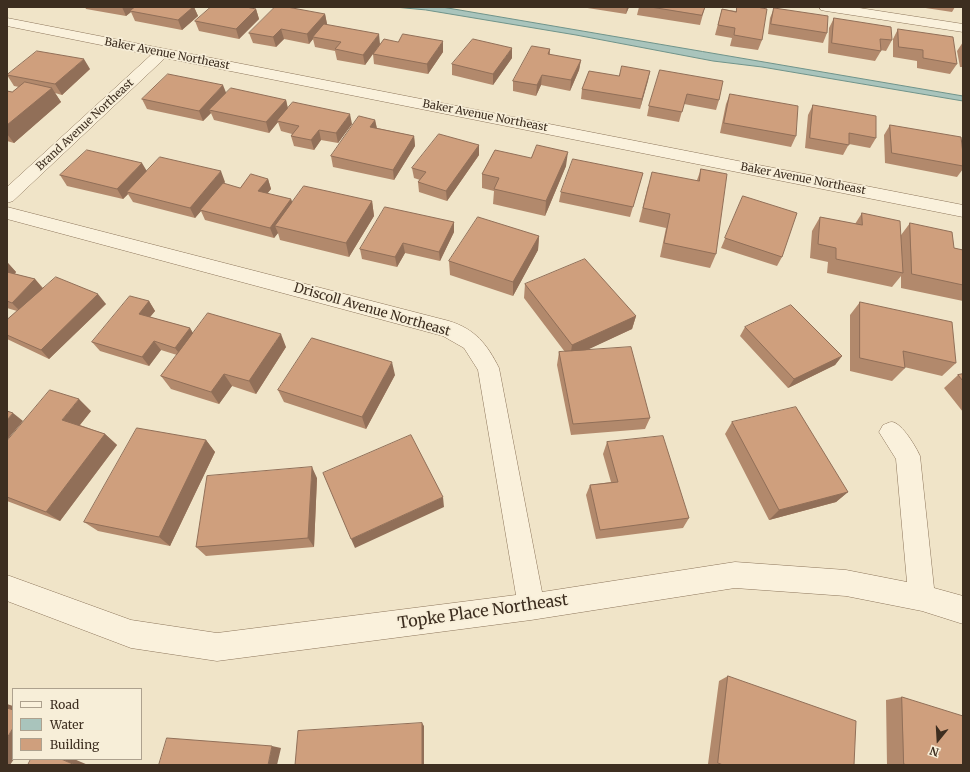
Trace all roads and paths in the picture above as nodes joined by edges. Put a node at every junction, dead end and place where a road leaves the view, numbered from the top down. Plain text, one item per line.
1 (830, 7) edge
2 (7, 22) edge
3 (963, 28) edge
4 (162, 53) junction
5 (7, 197) edge
6 (963, 211) edge
7 (7, 213) edge
8 (891, 432) dead end
9 (7, 588) edge
10 (922, 598) junction
11 (531, 607) junction
12 (963, 610) edge

1 - 3 street
2 - 4 street, Baker Avenue Northeast
4 - 5 street, Brand Avenue Northeast
4 - 6 street, Baker Avenue Northeast
7 - 11 street, Driscoll Avenue Northeast
8 - 10 street
9 - 11 street, Topke Place Northeast
10 - 11 street, Topke Place Northeast
10 - 12 street, Topke Place Northeast

